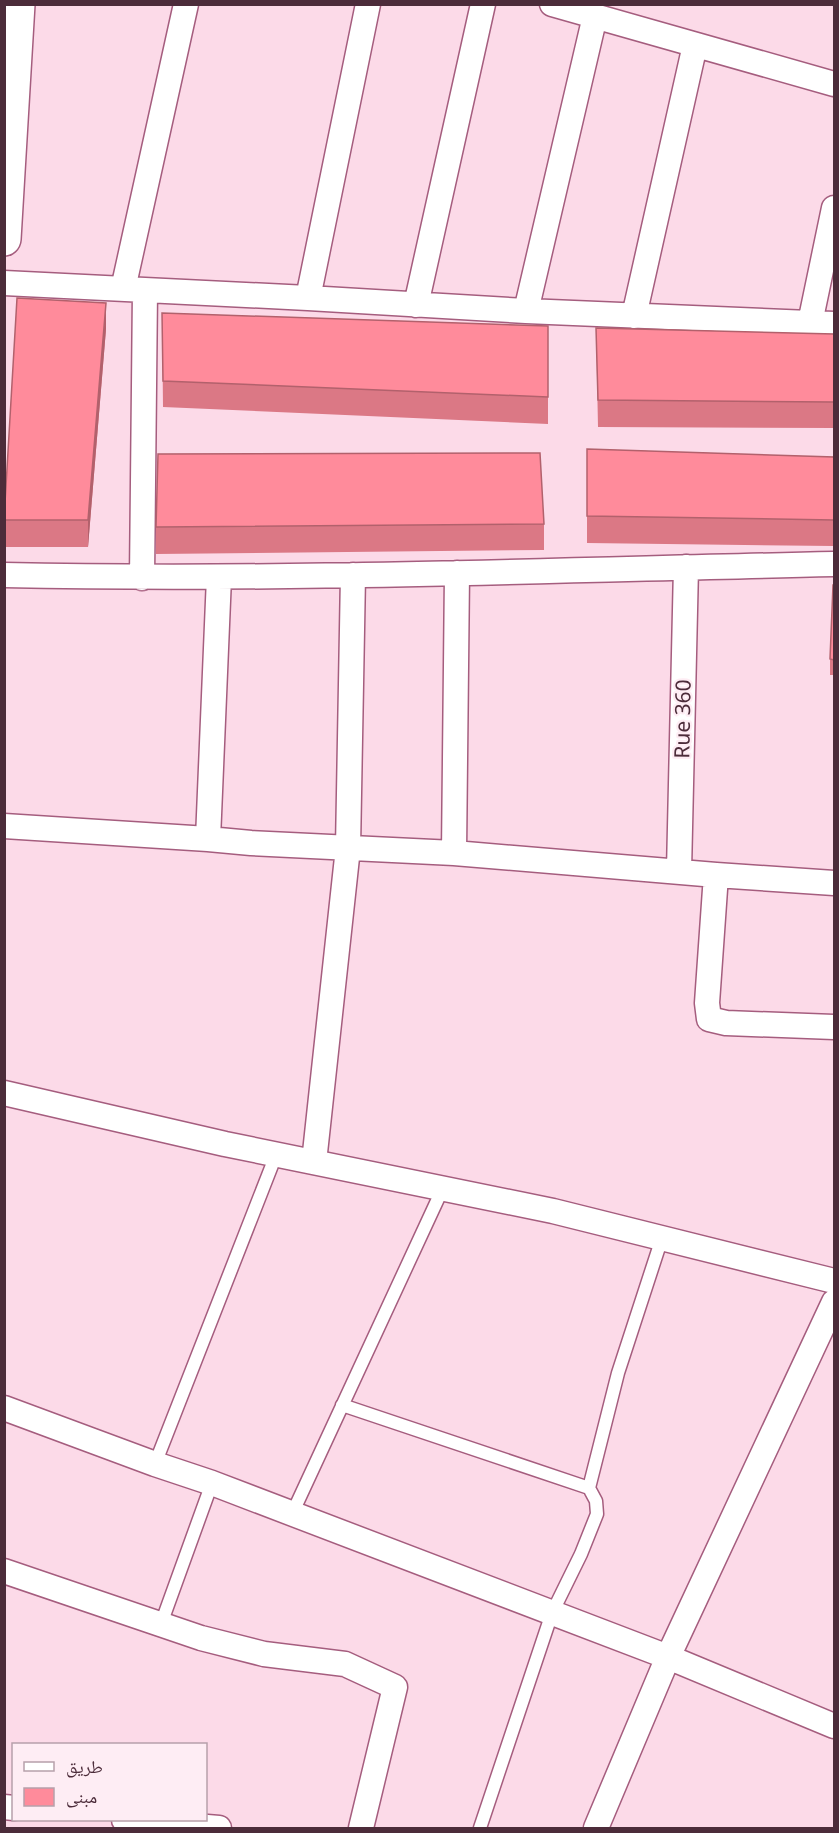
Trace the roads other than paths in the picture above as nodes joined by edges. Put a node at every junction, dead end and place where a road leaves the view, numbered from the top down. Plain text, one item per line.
1 (186, 4) edge
2 (368, 4) edge
3 (483, 4) edge
4 (552, 4) edge
5 (24, 11) edge
6 (595, 16) junction
7 (695, 45) junction
8 (834, 84) edge
9 (834, 208) edge
10 (4, 239) edge
11 (4, 283) edge
12 (134, 289) junction
13 (308, 298) junction
14 (416, 305) junction
15 (526, 311) junction
16 (634, 316) junction
17 (810, 323) junction
18 (834, 324) edge
19 (834, 564) edge
20 (686, 567) junction
21 (457, 573) junction
22 (4, 575) edge
23 (353, 575) junction
24 (219, 577) junction
25 (142, 578) junction
26 (4, 826) edge
27 (208, 839) junction
28 (348, 848) junction
29 (454, 853) junction
30 (679, 871) junction
31 (716, 875) junction
32 (834, 883) edge
33 (834, 1027) edge
34 (4, 1093) edge
35 (276, 1155) junction
36 (314, 1162) junction
37 (443, 1188) junction
38 (662, 1238) junction
39 (834, 1281) edge
40 (834, 1302) edge
41 (342, 1405) junction
42 (4, 1408) edge
43 (155, 1464) junction
44 (212, 1483) junction
45 (589, 1488) junction
46 (292, 1514) junction
47 (4, 1571) edge
48 (552, 1613) junction
49 (160, 1624) junction
50 (668, 1657) junction
51 (833, 1719) edge
52 (137, 1821) edge
53 (219, 1828) edge
54 (361, 1828) edge
55 (480, 1828) edge
56 (596, 1828) edge

1 - 12 street
2 - 13 street
3 - 14 street
4 - 6 street
5 - 10 main road
6 - 7 street
6 - 15 street
7 - 8 street
7 - 16 street
9 - 17 street
11 - 12 street
12 - 13 street
12 - 25 street
13 - 14 street
14 - 15 street
15 - 16 street
16 - 17 street
17 - 18 street
19 - 20 street
20 - 21 street
20 - 30 street, Rue 360
21 - 23 street
21 - 29 street
22 - 25 street
23 - 24 street
23 - 28 street
24 - 25 street
24 - 27 street
26 - 27 street
27 - 28 street
28 - 29 street
28 - 36 street
29 - 30 street
30 - 31 street
31 - 32 street
31 - 33 street
34 - 35 street
35 - 36 street
35 - 43 lane
36 - 37 street
37 - 38 street
37 - 41 lane
38 - 39 street
38 - 45 lane
40 - 50 street
41 - 45 lane
41 - 46 lane
42 - 43 street
43 - 44 street
44 - 46 street
44 - 49 lane
45 - 48 lane
46 - 48 street
47 - 49 street
48 - 50 street
48 - 55 lane
49 - 54 street
50 - 51 street
50 - 56 street
52 - 53 street

